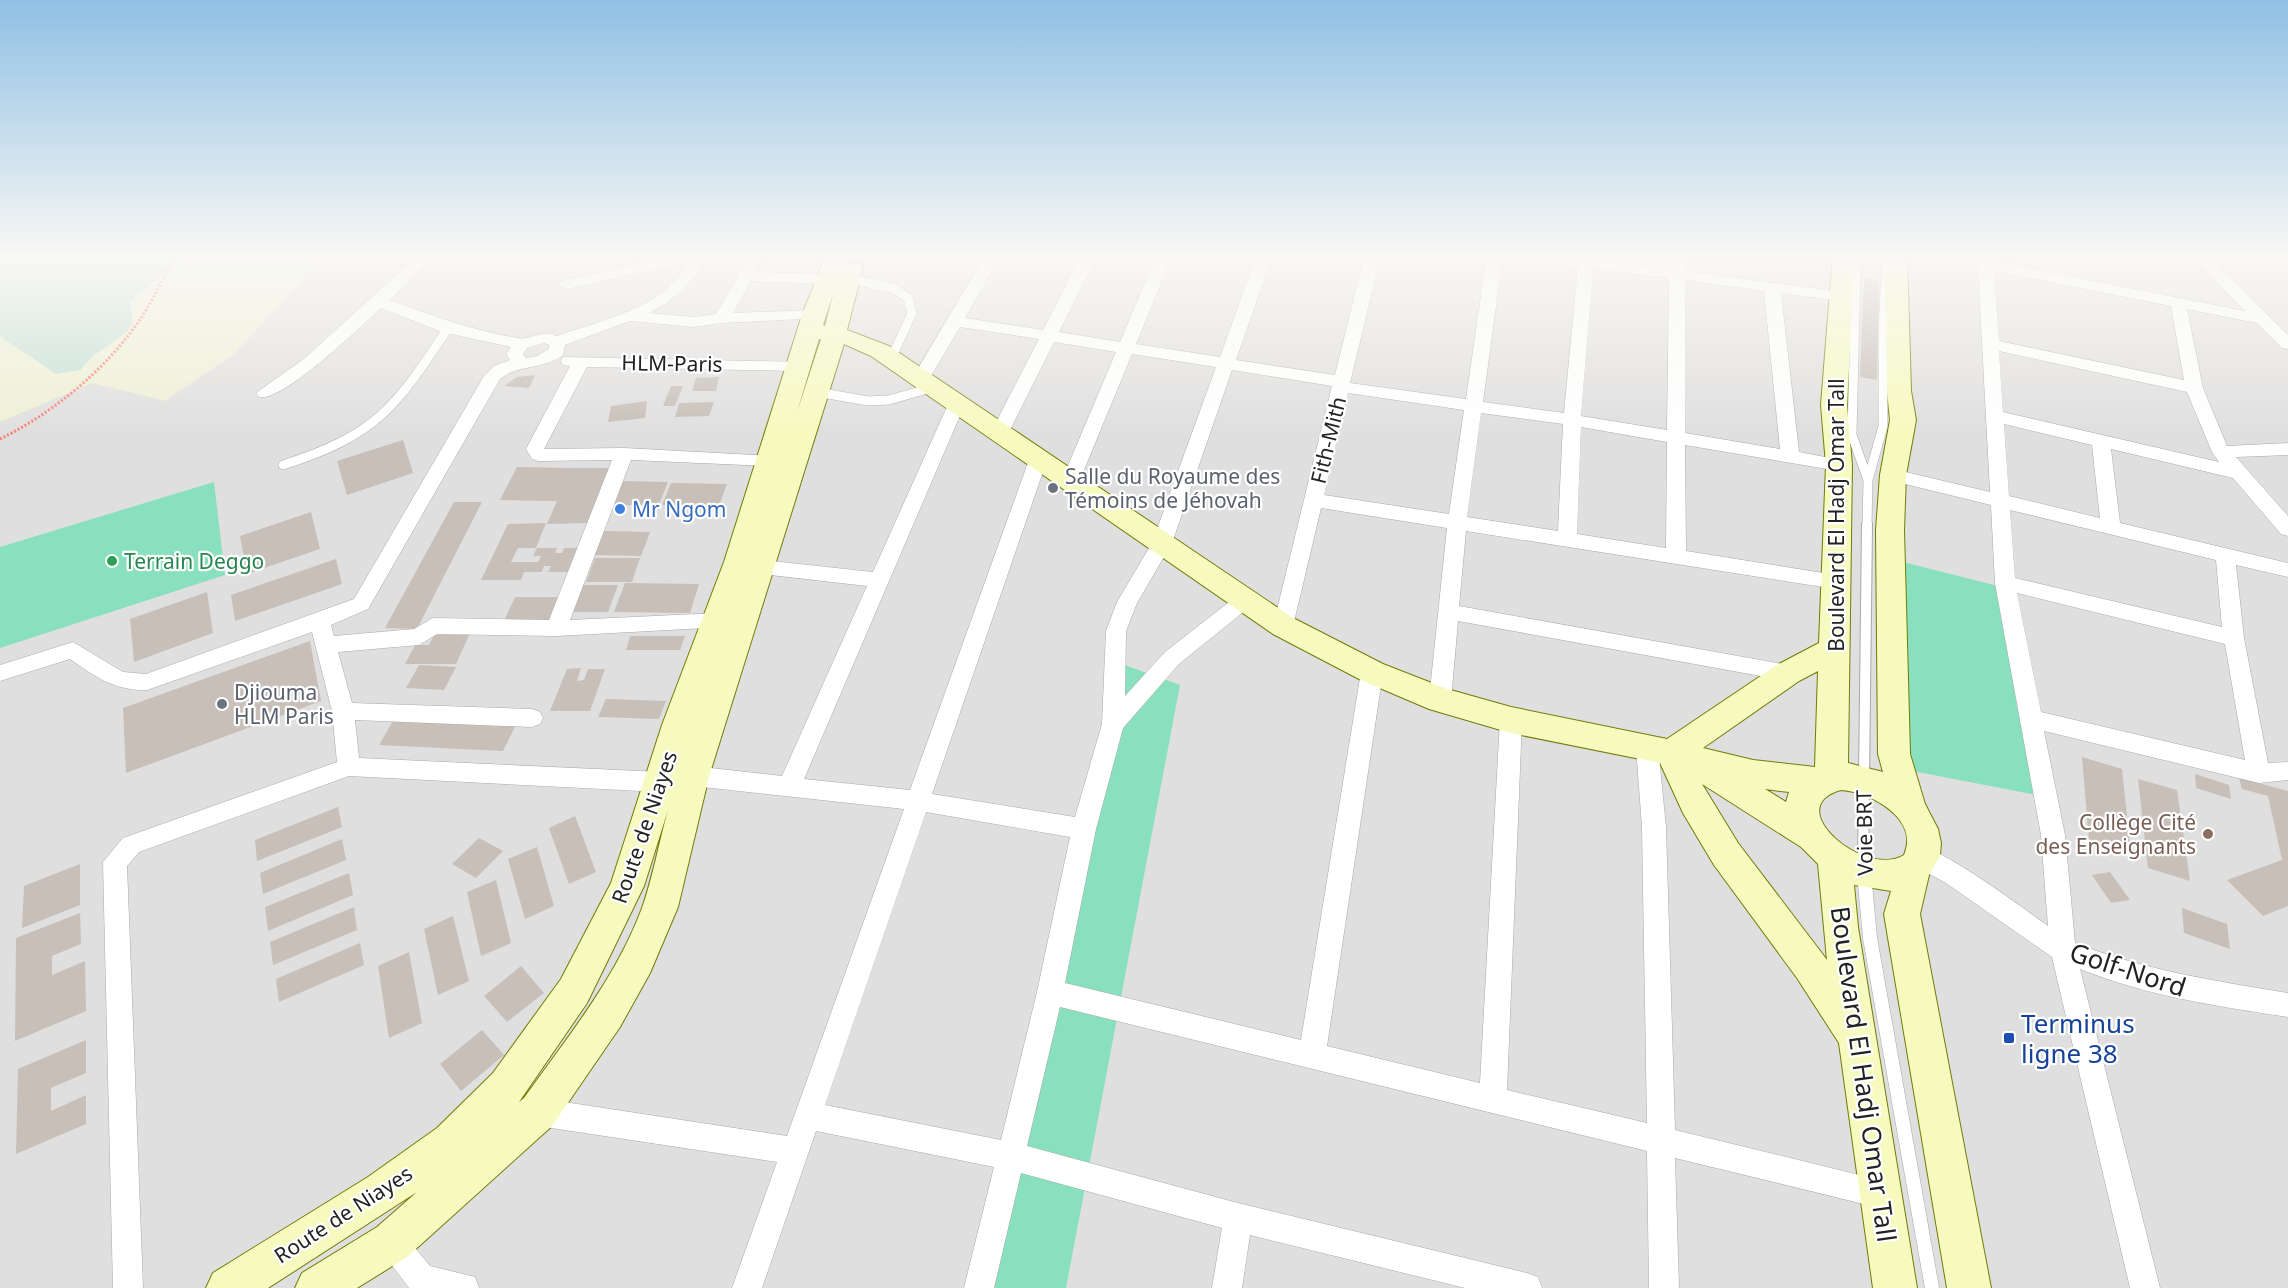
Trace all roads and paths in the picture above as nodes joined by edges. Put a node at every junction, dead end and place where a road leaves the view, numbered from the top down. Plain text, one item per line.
1 (142, 314) edge
2 (365, 314) edge
3 (411, 314) edge
4 (632, 314) edge
5 (724, 314) edge
6 (824, 314) edge
7 (911, 314) edge
8 (959, 314) edge
9 (1059, 314) edge
10 (1139, 314) edge
11 (1244, 314) edge
12 (1356, 314) edge
13 (1487, 314) edge
14 (1581, 314) edge
15 (1677, 314) edge
16 (1775, 314) edge
17 (1842, 314) edge
18 (1855, 314) edge
19 (1883, 314) edge
20 (1897, 314) edge
21 (1989, 314) edge
22 (2180, 314) edge
23 (2238, 314) edge
24 (2257, 314) edge
25 (628, 316) junction
26 (722, 318) junction
27 (2262, 319) junction
28 (955, 321) junction
29 (819, 326) junction
30 (448, 328) junction
31 (1048, 335) junction
32 (2285, 338) edge
33 (557, 342) junction
34 (1991, 344) junction
35 (1125, 347) junction
36 (520, 353) junction
37 (891, 358) junction
38 (545, 360) junction
39 (581, 361) junction
40 (1227, 363) junction
41 (808, 379) junction
42 (928, 382) junction
43 (1341, 384) junction
44 (2194, 388) junction
45 (264, 393) dead end
46 (956, 404) junction
47 (1474, 406) junction
48 (1995, 416) junction
49 (1572, 420) junction
50 (999, 434) junction
51 (1676, 437) junction
52 (0, 439) edge
53 (2101, 441) junction
54 (2288, 449) edge
55 (2221, 452) junction
56 (624, 454) junction
57 (1790, 455) junction
58 (768, 460) junction
59 (1038, 460) junction
60 (283, 465) dead end
61 (1839, 465) junction
62 (2240, 473) junction
63 (1881, 478) junction
64 (1070, 482) junction
65 (1314, 500) junction
66 (2000, 500) junction
67 (1457, 523) junction
68 (2111, 527) junction
69 (2288, 529) edge
70 (1568, 540) junction
71 (1162, 543) junction
72 (2225, 555) junction
73 (1676, 556) junction
74 (761, 567) junction
75 (2288, 570) edge
76 (878, 580) junction
77 (1836, 582) junction
78 (2005, 583) junction
79 (1245, 600) junction
80 (1450, 612) junction
81 (319, 619) junction
82 (718, 621) junction
83 (1283, 626) junction
84 (556, 628) junction
85 (2234, 638) junction
86 (325, 645) junction
87 (1835, 650) junction
88 (1372, 672) junction
89 (1788, 672) junction
90 (0, 673) edge
91 (1440, 700) junction
92 (343, 711) junction
93 (532, 718) dead end
94 (2031, 719) junction
95 (1511, 720) junction
96 (1113, 724) junction
97 (1669, 752) junction
98 (349, 767) junction
99 (2288, 771) edge
100 (2259, 773) junction
101 (677, 779) junction
102 (1838, 779) junction
103 (789, 786) junction
104 (917, 801) junction
105 (1910, 809) junction
106 (1084, 829) junction
107 (1836, 856) junction
108 (1918, 863) junction
109 (2063, 950) junction
110 (1050, 992) junction
111 (2288, 1005) edge
112 (1856, 1039) junction
113 (1312, 1055) junction
114 (1493, 1099) junction
115 (538, 1112) junction
116 (807, 1115) junction
117 (1659, 1140) junction
118 (794, 1151) junction
119 (1011, 1156) junction
120 (1880, 1194) junction
121 (1238, 1218) junction
122 (392, 1242) junction
123 (423, 1283) edge
124 (128, 1288) edge
125 (228, 1288) edge
126 (317, 1288) edge
127 (464, 1288) edge
128 (747, 1288) edge
129 (979, 1288) edge
130 (1227, 1288) edge
131 (1527, 1288) edge
132 (1664, 1288) edge
133 (1895, 1288) edge
134 (1932, 1288) edge
135 (1969, 1288) edge
136 (2145, 1288) edge

1 - 52 path
2 - 45 street
3 - 30 street
4 - 25 street
5 - 26 street
6 - 29 main road, Route de Niayes
7 - 37 lane
8 - 28 street
9 - 31 street
10 - 35 street
11 - 40 street
12 - 43 street, Fith-Mith
13 - 47 street
14 - 49 street
15 - 51 street
16 - 57 street
17 - 61 main road, Boulevard El Hadj Omar Tall
18 - 63 lane, Voie BRT
19 - 63 lane, Voie BRT
20 - 63 main road
21 - 34 street
22 - 44 street
23 - 27 street
24 - 27 street
25 - 26 street
25 - 33 street
26 - 29 street
27 - 32 street
28 - 31 street
28 - 42 street
29 - 37 main road
29 - 41 main road, Route de Niayes
30 - 36 street
30 - 60 lane
31 - 35 street
31 - 50 street
33 - 36 street
33 - 38 street
34 - 44 street
34 - 48 street
35 - 40 street
35 - 64 street
36 - 38 street, HLM-Paris
36 - 81 street
37 - 42 main road
38 - 39 street, HLM-Paris
39 - 41 street, HLM-Paris
39 - 56 street
40 - 43 street
40 - 71 street
41 - 42 lane
41 - 58 main road, Route de Niayes
41 - 74 main road, Route de Niayes
42 - 46 main road
43 - 47 street
43 - 65 street, Fith-Mith
44 - 55 street
46 - 50 main road
46 - 76 street
47 - 49 street
47 - 67 street
48 - 53 street
48 - 66 street
49 - 51 street
49 - 70 street
50 - 59 main road
51 - 57 street
51 - 73 street
53 - 62 street
53 - 68 street
54 - 55 street
55 - 62 street
56 - 58 street
56 - 84 street
57 - 61 street
58 - 82 main road, Route de Niayes
59 - 64 main road
59 - 104 street
61 - 77 main road, Boulevard El Hadj Omar Tall
62 - 69 street
63 - 66 street
63 - 102 lane, Voie BRT
63 - 105 main road
64 - 71 main road
65 - 67 street
65 - 83 street, Fith-Mith
66 - 68 street
66 - 78 street
67 - 70 street
67 - 80 street
68 - 72 street
70 - 73 street
71 - 79 main road
71 - 96 street
72 - 75 street
72 - 85 street
73 - 77 street
74 - 76 street
74 - 101 main road, Route de Niayes
76 - 103 street
77 - 87 main road, Boulevard El Hadj Omar Tall
78 - 85 street
78 - 94 street
79 - 83 main road
79 - 96 street
80 - 89 street
80 - 91 street
81 - 86 street
81 - 90 street
82 - 84 street
82 - 101 main road, Route de Niayes
83 - 88 main road
84 - 86 street
85 - 100 street
86 - 92 street
87 - 89 main road
87 - 102 main road, Boulevard El Hadj Omar Tall
88 - 91 main road
88 - 113 street
89 - 97 main road
91 - 95 main road
92 - 93 street
92 - 98 street
94 - 100 street
94 - 109 street
95 - 97 main road
95 - 114 street
96 - 106 street
97 - 102 main road
97 - 107 main road
97 - 112 main road
97 - 117 street
98 - 101 street
98 - 124 street
99 - 100 street
101 - 103 street
101 - 115 main road, Route de Niayes
101 - 125 main road, Route de Niayes
102 - 105 main road
102 - 107 lane, Voie BRT
102 - 107 main road, Boulevard El Hadj Omar Tall
103 - 104 street
104 - 106 street
104 - 116 street
105 - 108 main road
106 - 110 street
107 - 108 main road
107 - 112 main road, Boulevard El Hadj Omar Tall
107 - 134 lane, Voie BRT
108 - 109 street, Golf-Nord
108 - 135 main road
109 - 111 street, Golf-Nord
109 - 136 street
110 - 113 street
110 - 119 street
112 - 120 main road, Boulevard El Hadj Omar Tall
113 - 114 street
114 - 117 street
115 - 118 street
115 - 122 main road, Route de Niayes
116 - 118 street
116 - 119 street
117 - 120 street
117 - 132 street
118 - 128 street
119 - 121 street
119 - 129 street
120 - 133 main road, Boulevard El Hadj Omar Tall
121 - 130 street
121 - 131 street
122 - 123 street
122 - 126 main road, Route de Niayes
123 - 127 street

